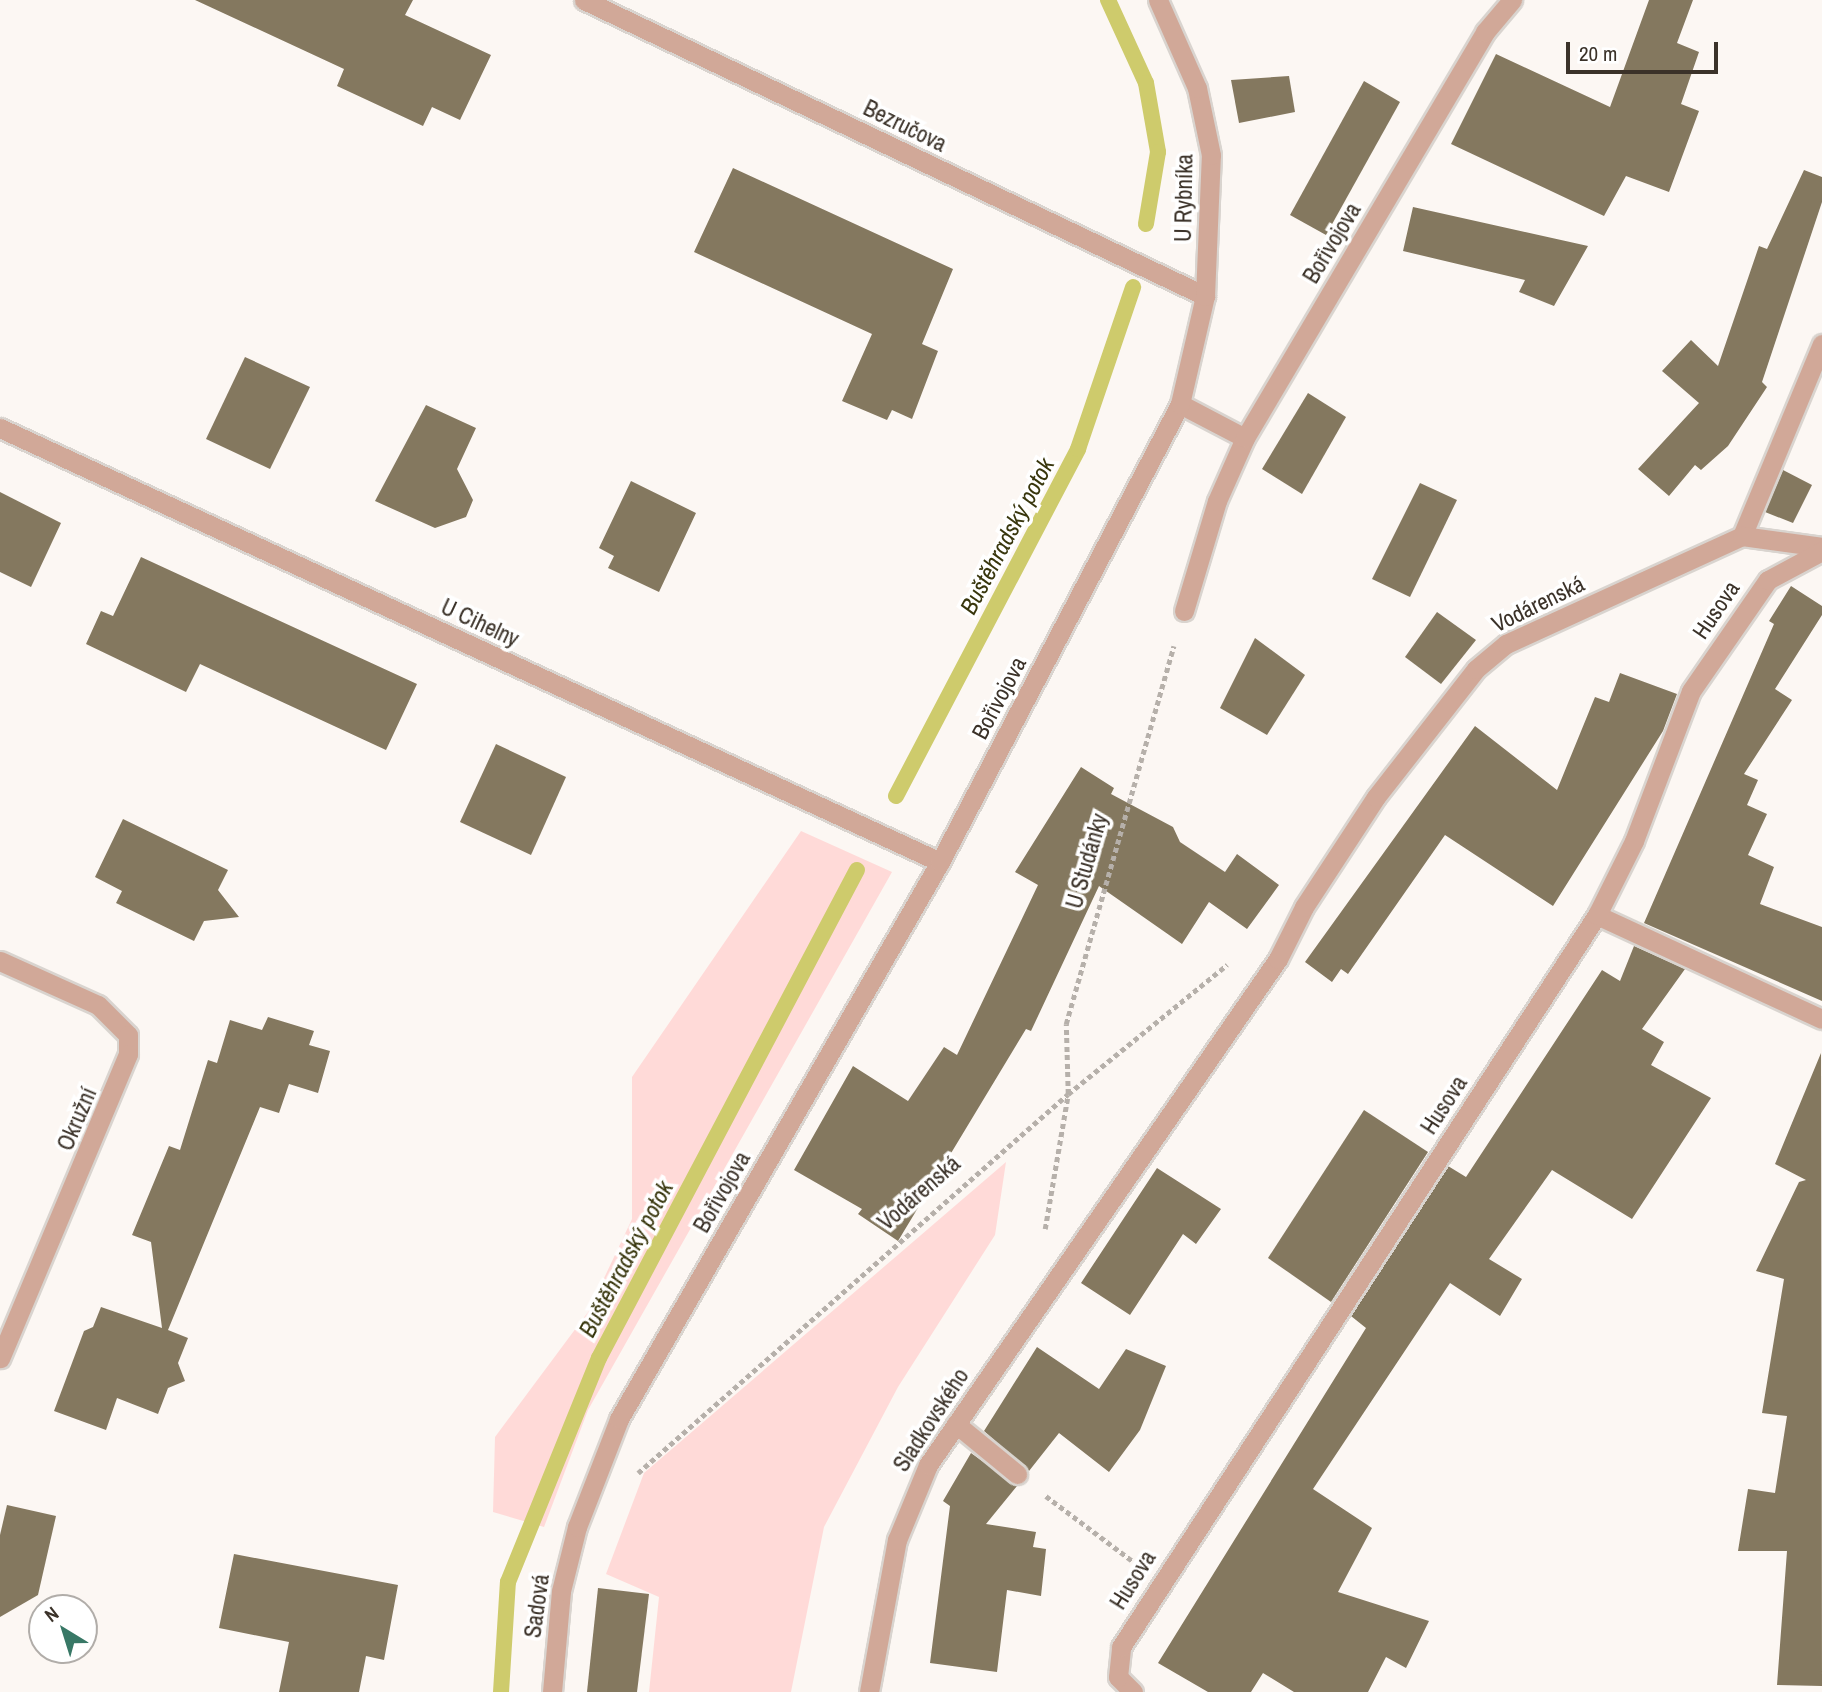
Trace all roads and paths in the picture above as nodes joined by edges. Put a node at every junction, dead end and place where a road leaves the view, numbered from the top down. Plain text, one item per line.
1 (584, 0) edge
2 (1158, 0) edge
3 (1512, 0) edge
4 (1205, 296) junction
5 (1822, 344) edge
6 (1180, 404) junction
7 (0, 428) edge
8 (1245, 438) junction
9 (1742, 536) junction
10 (1822, 549) edge
11 (1184, 611) joint
12 (940, 862) junction
13 (1597, 915) junction
14 (1236, 958) dead end
15 (0, 961) edge
16 (1822, 1019) edge
17 (1068, 1094) junction
18 (1043, 1241) dead end
19 (1036, 1310) joint
20 (0, 1358) edge
21 (956, 1424) junction
22 (1017, 1474) joint
23 (629, 1481) dead end
24 (577, 1527) joint
25 (1160, 1581) junction
26 (552, 1692) edge
27 (869, 1692) edge
28 (1133, 1692) edge

1 - 4 street, Bezručova
2 - 4 street, U Rybníka
3 - 8 street, Bořivojova
4 - 6 street, U Rybníka
5 - 9 street
6 - 8 street
6 - 12 street, Bořivojova
7 - 12 street, U Cihelny
8 - 11 street
9 - 10 street
9 - 19 street, Vodárenská
10 - 13 street, Husova
11 - 17 path, U Studánky
12 - 24 street, Bořivojova
13 - 16 street
13 - 25 street, Husova
14 - 17 path, Vodárenská
15 - 20 street, Okružní
17 - 18 path, U Studánky
17 - 23 path, Vodárenská
19 - 21 street, Sladkovského
21 - 22 street
21 - 27 street, Sladkovského
22 - 25 path
24 - 26 street, Sadová
25 - 28 street, Husova

